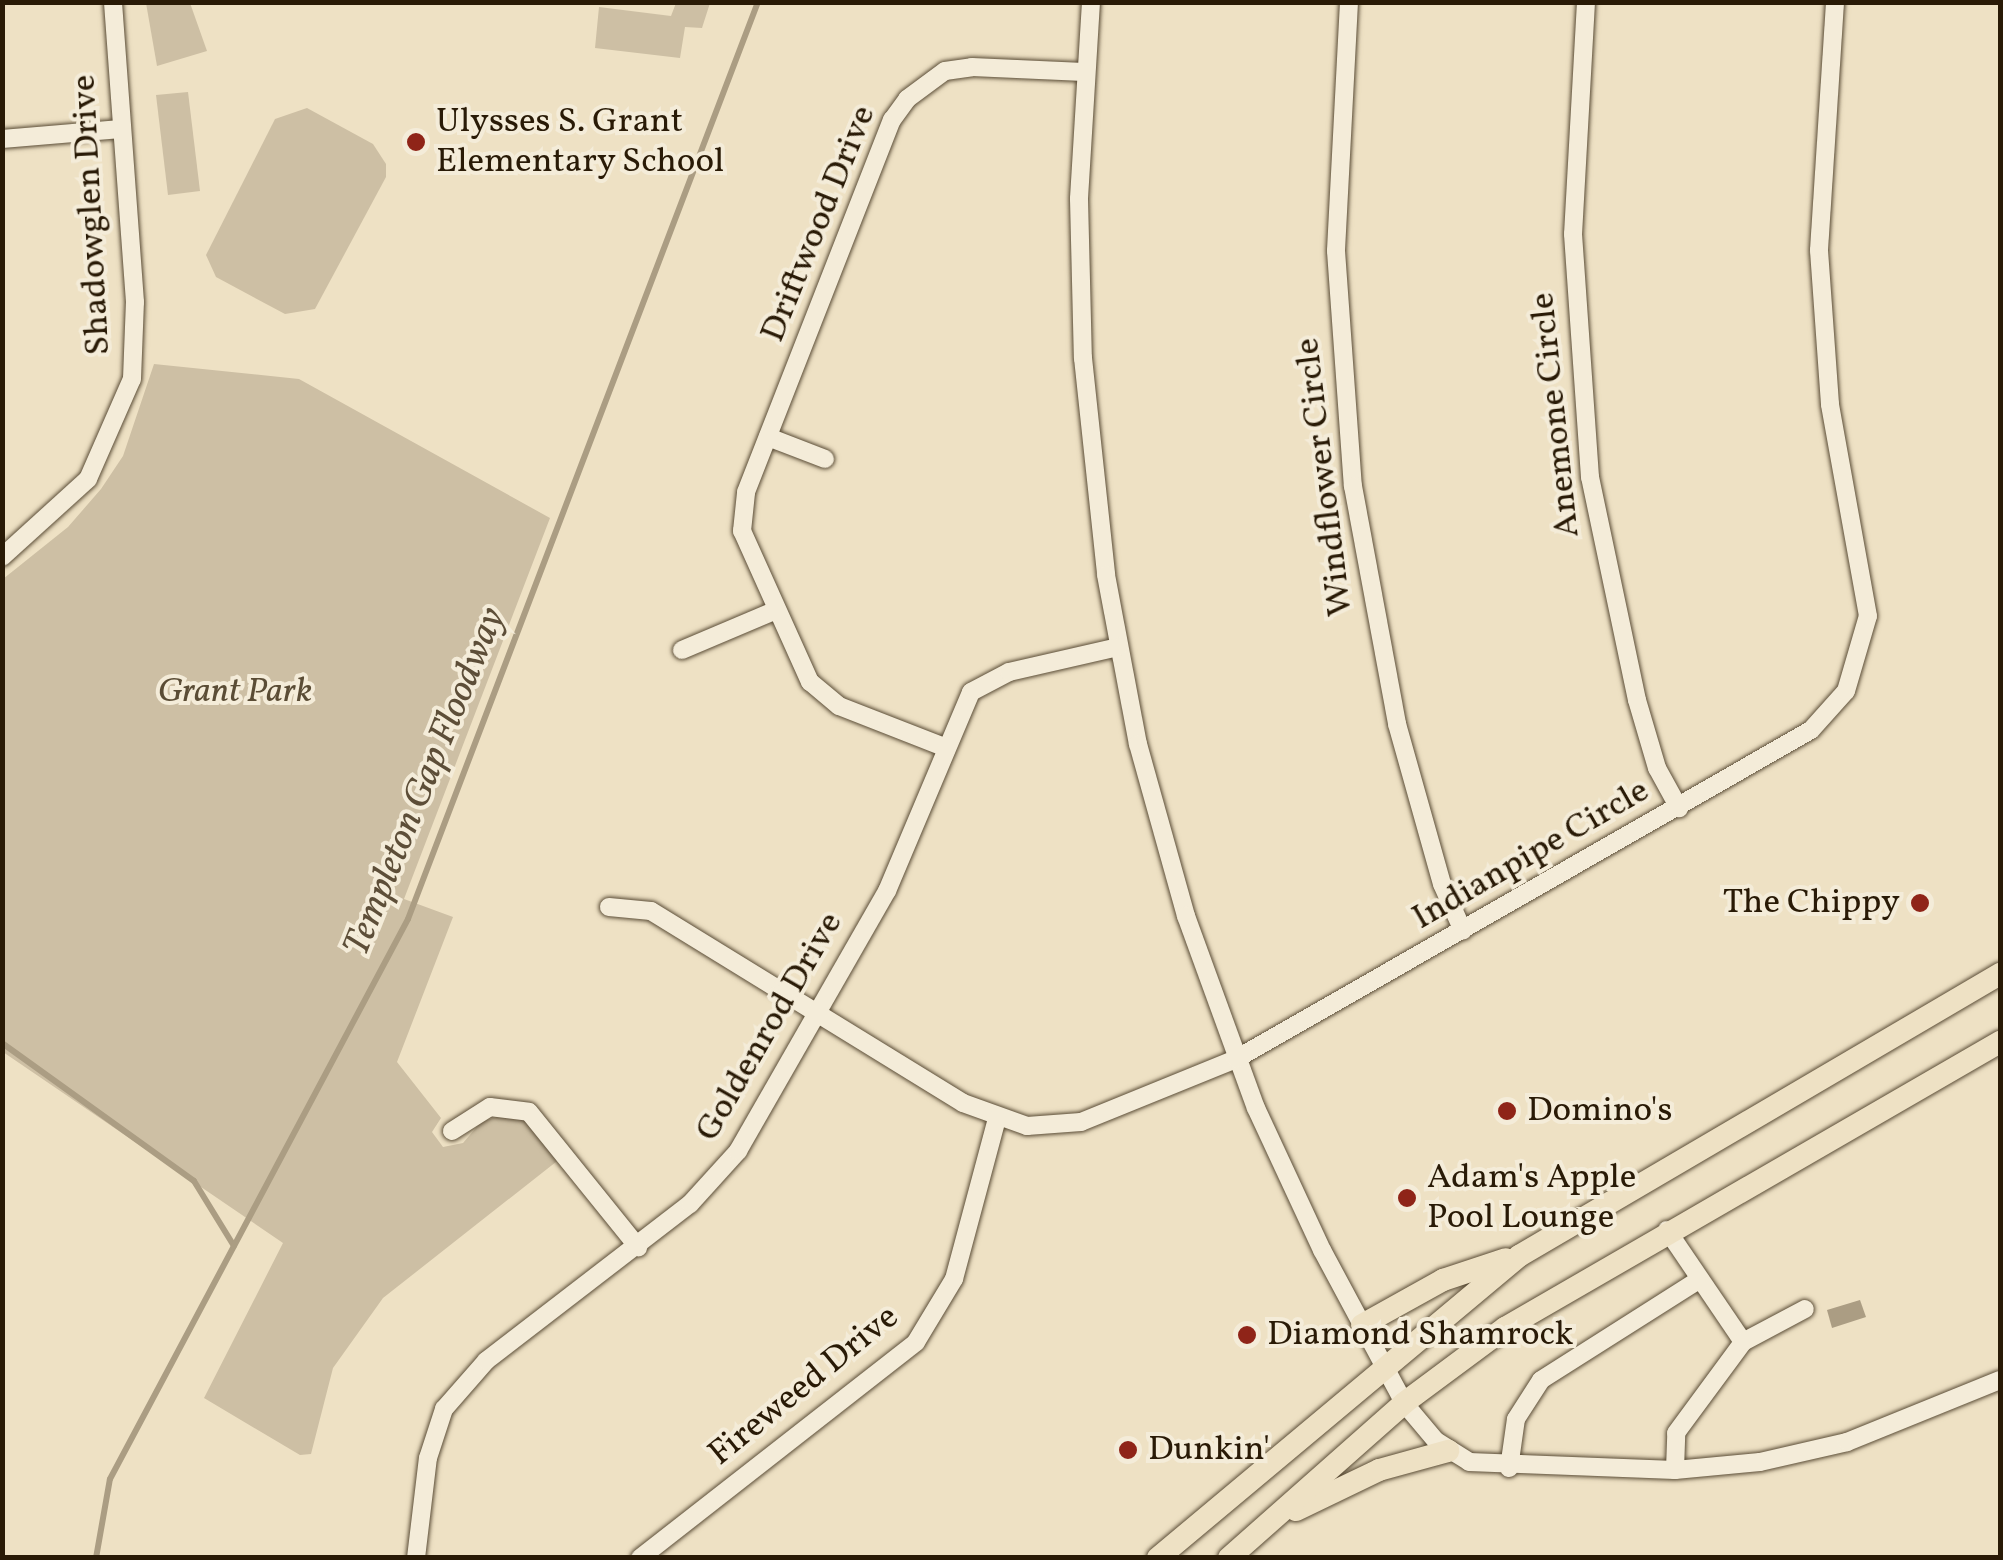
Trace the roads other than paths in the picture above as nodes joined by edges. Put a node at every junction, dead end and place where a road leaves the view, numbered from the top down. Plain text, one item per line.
1 (112, 2) edge
2 (1090, 2) edge
3 (1349, 2) edge
4 (1586, 2) edge
5 (1835, 2) edge
6 (1084, 72) junction
7 (121, 130) junction
8 (2, 138) edge
9 (768, 437) junction
10 (825, 458) dead end
11 (2, 557) edge
12 (774, 610) junction
13 (1118, 648) junction
14 (682, 650) dead end
15 (944, 747) junction
16 (1679, 808) junction
17 (609, 907) dead end
18 (1463, 931) junction
19 (2000, 974) edge
20 (818, 1013) junction
21 (2000, 1042) edge
22 (1236, 1060) junction
23 (997, 1118) junction
24 (452, 1130) dead end
25 (1668, 1230) junction
26 (638, 1247) junction
27 (1519, 1256) junction
28 (1697, 1281) junction
29 (1806, 1308) dead end
30 (1362, 1325) junction
31 (1743, 1342) junction
32 (1385, 1364) junction
33 (2000, 1380) edge
34 (1404, 1403) junction
35 (1448, 1451) junction
36 (1509, 1468) junction
37 (1674, 1470) junction
38 (1262, 1528) junction
39 (416, 1558) edge
40 (640, 1558) edge
41 (1158, 1558) edge
42 (1228, 1558) edge

1 - 7 street, Shadowglen Drive
2 - 6 street
3 - 18 street, Windflower Circle
4 - 16 street, Anemone Circle
5 - 16 street, Indianpipe Circle
6 - 9 street, Driftwood Drive
6 - 13 street
7 - 8 street
7 - 11 street, Shadowglen Drive
9 - 10 street
9 - 12 street, Driftwood Drive
12 - 14 street
12 - 15 street, Driftwood Drive
13 - 15 street, Goldenrod Drive
13 - 22 street
15 - 20 street, Goldenrod Drive
16 - 18 street, Indianpipe Circle
17 - 20 street, Indianpipe Circle
18 - 22 street, Indianpipe Circle
19 - 27 main road
20 - 23 street, Indianpipe Circle
20 - 26 street, Goldenrod Drive
21 - 25 main road
22 - 23 street, Indianpipe Circle
22 - 30 street
23 - 40 street, Fireweed Drive
24 - 26 street
25 - 28 street
25 - 34 main road
26 - 39 street, Goldenrod Drive
27 - 30 main road
27 - 32 main road
28 - 31 street
28 - 36 street
29 - 31 street
30 - 32 street
31 - 37 street
32 - 34 street
32 - 41 main road
33 - 37 street
34 - 35 street
34 - 38 main road
35 - 36 street
35 - 38 main road
36 - 37 street
38 - 42 main road

